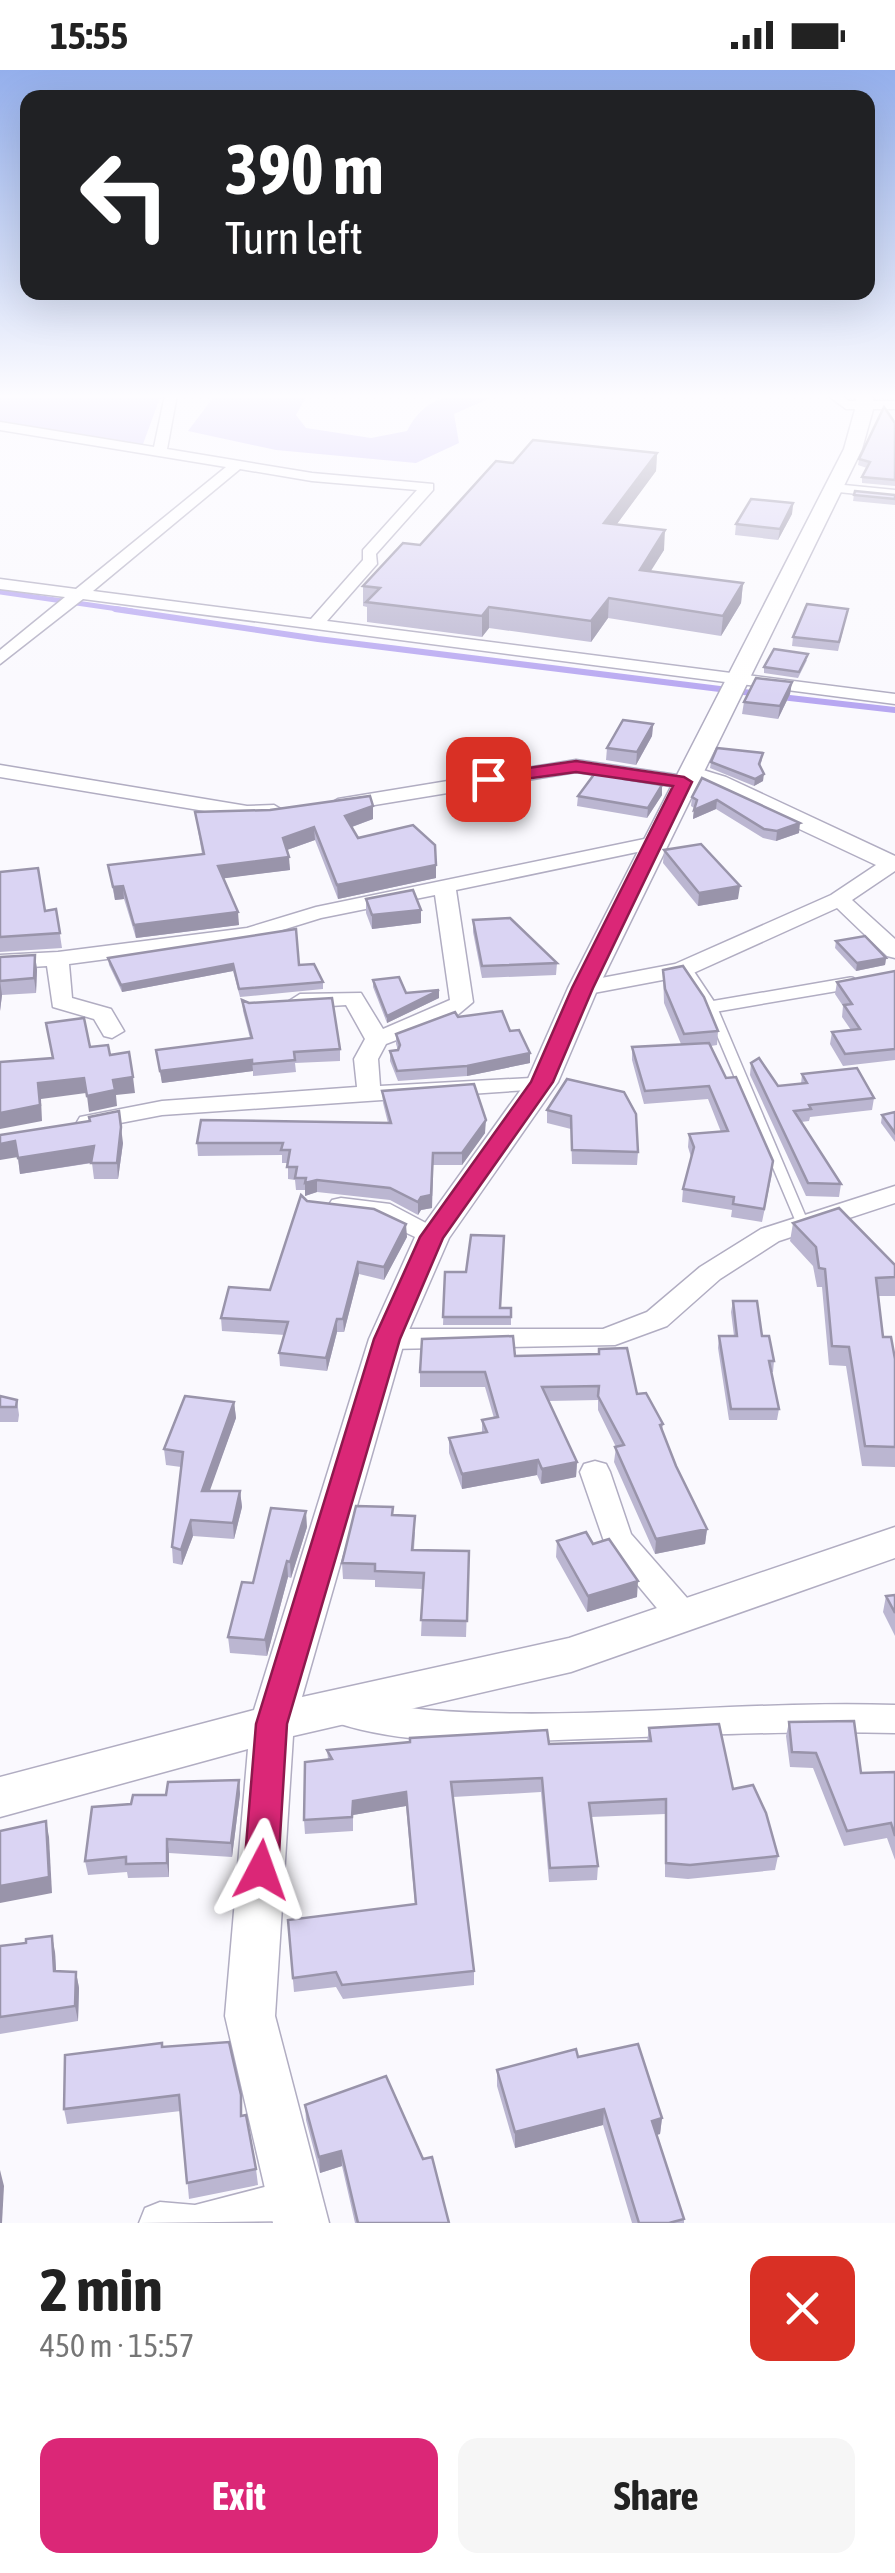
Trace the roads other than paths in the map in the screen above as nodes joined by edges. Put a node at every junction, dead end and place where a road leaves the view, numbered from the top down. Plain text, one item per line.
1 (200, 495) edge
2 (420, 495) edge
3 (830, 495) edge
4 (0, 584) edge
5 (74, 599) junction
6 (315, 624) junction
7 (0, 659) edge
8 (734, 687) junction
9 (895, 699) edge
10 (0, 771) edge
11 (687, 777) junction
12 (315, 808) edge
13 (290, 811) edge
14 (654, 843) junction
15 (891, 863) edge
16 (446, 888) junction
17 (839, 899) junction
18 (895, 951) edge
19 (58, 960) junction
20 (0, 962) edge
21 (685, 968) junction
22 (861, 980) edge
23 (582, 988) junction
24 (284, 1002) edge
25 (711, 1006) junction
26 (112, 1031) dead end
27 (376, 1039) junction
28 (542, 1082) junction
29 (369, 1092) junction
30 (72, 1126) edge
31 (895, 1194) edge
32 (316, 1204) edge
33 (802, 1222) junction
34 (432, 1237) junction
35 (387, 1339) junction
36 (595, 1472) dead end
37 (895, 1542) edge
38 (683, 1616) junction
39 (327, 1709) junction
40 (895, 1719) edge
41 (272, 1724) junction
42 (0, 1796) edge
43 (298, 2211) edge
44 (160, 2223) edge
45 (187, 2223) edge
46 (203, 2223) edge

1 - 5 street
2 - 6 street
3 - 8 street
4 - 5 street
5 - 6 street
5 - 7 street
6 - 8 street
8 - 9 street
8 - 11 street
10 - 13 street
11 - 12 street
11 - 14 street
11 - 15 street
14 - 16 street
14 - 23 street
15 - 17 street
16 - 19 street
16 - 27 street
17 - 18 street
17 - 21 street
19 - 20 street
19 - 26 street
21 - 23 street
21 - 25 lane
22 - 25 lane
23 - 28 street
24 - 27 street
25 - 33 lane
27 - 29 street
28 - 29 street
28 - 34 street
29 - 30 street
31 - 33 street
32 - 34 street
33 - 35 street
34 - 35 street
35 - 41 street
36 - 38 street
37 - 38 street
38 - 39 street
39 - 40 street
39 - 41 street
41 - 42 street
41 - 43 street
43 - 46 street
44 - 45 street

